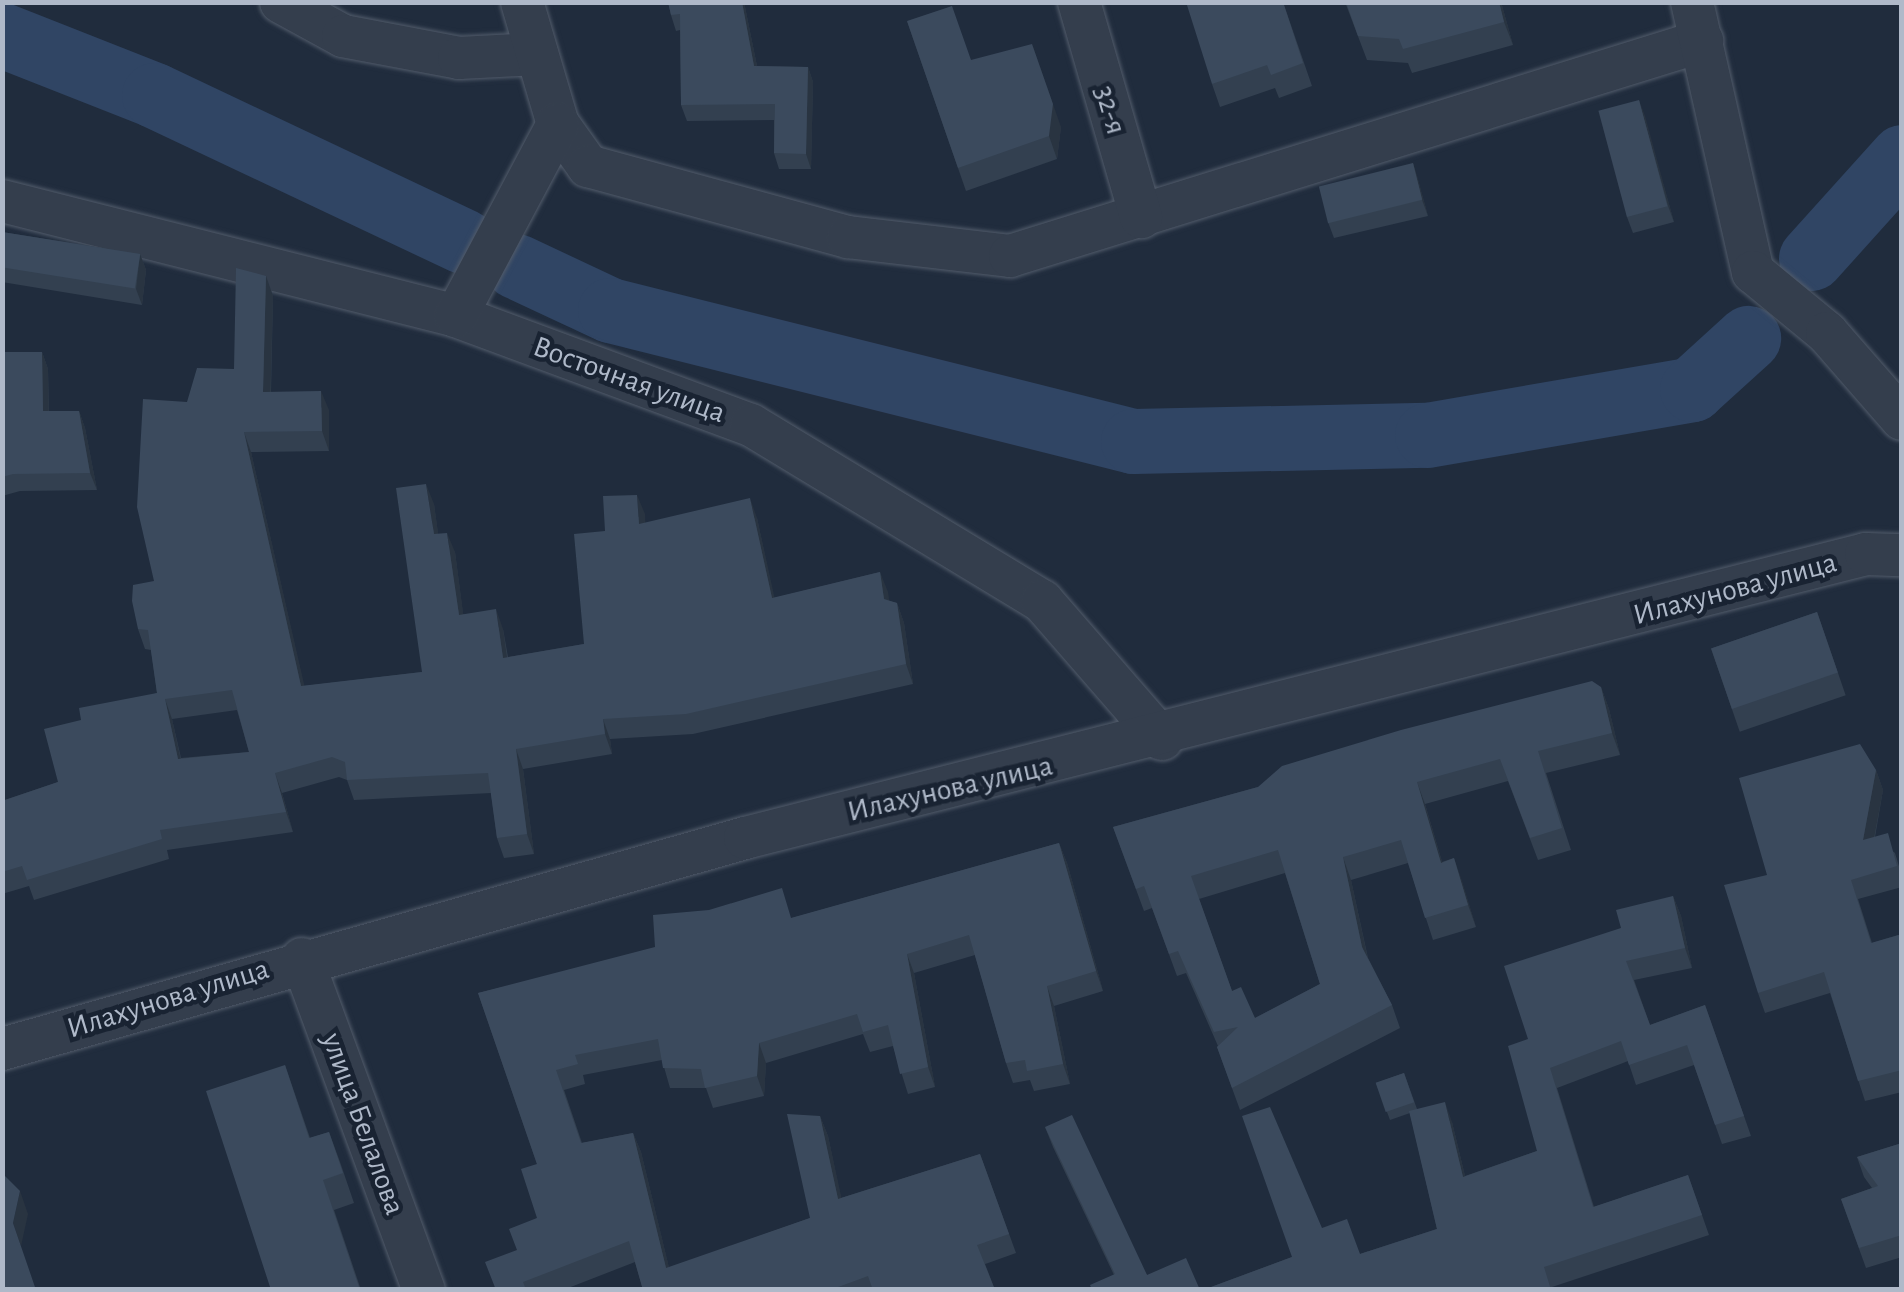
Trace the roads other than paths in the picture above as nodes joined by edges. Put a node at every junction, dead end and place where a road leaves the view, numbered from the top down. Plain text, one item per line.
1 (282, 2) edge
2 (522, 2) edge
3 (1079, 2) edge
4 (1697, 22) edge
5 (538, 54) junction
6 (558, 124) junction
7 (2, 201) edge
8 (1141, 216) junction
9 (456, 316) junction
10 (1902, 419) edge
11 (1902, 555) edge
12 (1162, 738) junction
13 (302, 959) junction
14 (2, 1049) edge
15 (424, 1290) edge

1 - 5 street
2 - 5 street
3 - 8 street, 32-я
4 - 8 street
4 - 10 street
5 - 6 street
6 - 8 street
6 - 9 street
7 - 9 street, Восточная улица
9 - 12 street, Восточная улица
11 - 12 street, Илахунова улица
12 - 13 street, Илахунова улица
13 - 14 street, Илахунова улица
13 - 15 street, улица Белалова

